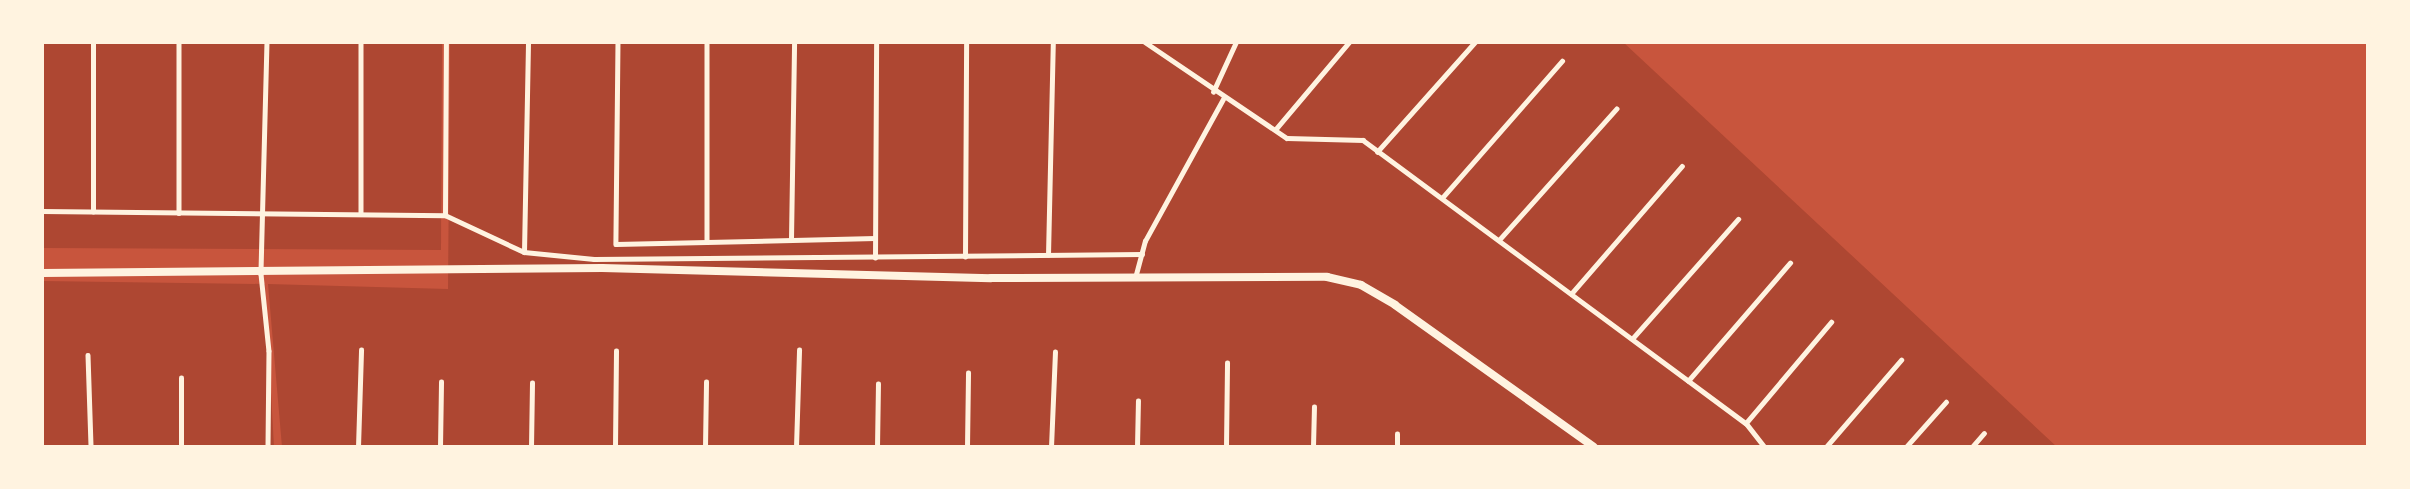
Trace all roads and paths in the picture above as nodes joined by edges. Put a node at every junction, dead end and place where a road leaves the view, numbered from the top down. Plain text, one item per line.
1 (93, 42) edge
2 (179, 42) edge
3 (267, 42) edge
4 (361, 42) edge
5 (446, 42) edge
6 (528, 42) edge
7 (618, 42) edge
8 (707, 42) edge
9 (794, 42) edge
10 (876, 42) edge
11 (966, 42) edge
12 (1053, 42) edge
13 (1145, 42) edge
14 (1236, 42) edge
15 (1349, 42) edge
16 (1475, 42) edge
17 (1562, 61) dead end
18 (1213, 93) junction
19 (1223, 99) junction
20 (1616, 109) dead end
21 (1275, 130) junction
22 (1377, 152) junction
23 (1682, 166) dead end
24 (1442, 198) junction
25 (42, 211) edge
26 (93, 212) junction
27 (179, 213) junction
28 (266, 213) junction
29 (361, 214) junction
30 (445, 215) junction
31 (1738, 219) dead end
32 (875, 238) junction
33 (707, 239) junction
34 (791, 239) junction
35 (1499, 240) junction
36 (524, 252) junction
37 (1142, 254) junction
38 (1048, 255) junction
39 (965, 257) junction
40 (875, 258) junction
41 (1790, 263) dead end
42 (42, 273) edge
43 (261, 274) junction
44 (1135, 278) junction
45 (1571, 294) junction
46 (1831, 322) dead end
47 (1632, 339) junction
48 (361, 350) dead end
49 (799, 350) dead end
50 (616, 351) dead end
51 (1055, 352) dead end
52 (88, 355) dead end
53 (1901, 360) dead end
54 (1227, 363) dead end
55 (968, 373) dead end
56 (181, 378) dead end
57 (1688, 381) junction
58 (441, 382) dead end
59 (532, 382) dead end
60 (706, 382) dead end
61 (878, 384) dead end
62 (1138, 401) dead end
63 (1946, 402) dead end
64 (1314, 407) dead end
65 (1746, 423) junction
66 (1984, 433) dead end
67 (1397, 434) dead end
68 (90, 447) edge
69 (181, 447) edge
70 (268, 447) edge
71 (358, 447) edge
72 (440, 447) edge
73 (531, 447) edge
74 (615, 447) edge
75 (705, 447) edge
76 (796, 447) edge
77 (877, 447) edge
78 (967, 447) edge
79 (1051, 447) edge
80 (1137, 447) edge
81 (1226, 447) edge
82 (1313, 447) edge
83 (1397, 447) edge
84 (1594, 447) edge
85 (1765, 447) edge
86 (1826, 447) edge
87 (1906, 447) edge
88 (1972, 447) edge

1 - 26 street
2 - 27 street
3 - 28 street
4 - 29 street
5 - 30 street
6 - 36 street
7 - 33 street
8 - 33 street
9 - 34 street
10 - 32 street
11 - 39 street
12 - 38 street
13 - 18 street
14 - 18 street
15 - 21 street
16 - 22 street
17 - 24 street
18 - 19 street
19 - 21 street
19 - 37 street
20 - 35 street
21 - 22 street
22 - 24 street
23 - 45 street
24 - 35 street
25 - 26 street
26 - 27 street
27 - 28 street
28 - 29 street
28 - 43 street
29 - 30 street
30 - 36 street
31 - 47 street
32 - 34 street
32 - 40 street
33 - 34 street
35 - 45 street
36 - 40 street
37 - 38 street
37 - 44 street
38 - 39 street
39 - 40 street
41 - 57 street
42 - 43 highway
43 - 44 highway
43 - 70 street
44 - 84 highway
45 - 47 street
46 - 65 street
47 - 57 street
48 - 71 street
49 - 76 street
50 - 74 street
51 - 79 street
52 - 68 street
53 - 86 street
54 - 81 street
55 - 78 street
56 - 69 street
57 - 65 street
58 - 72 street
59 - 73 street
60 - 75 street
61 - 77 street
62 - 80 street
63 - 87 street
64 - 82 street
65 - 85 street
66 - 88 street
67 - 83 street

